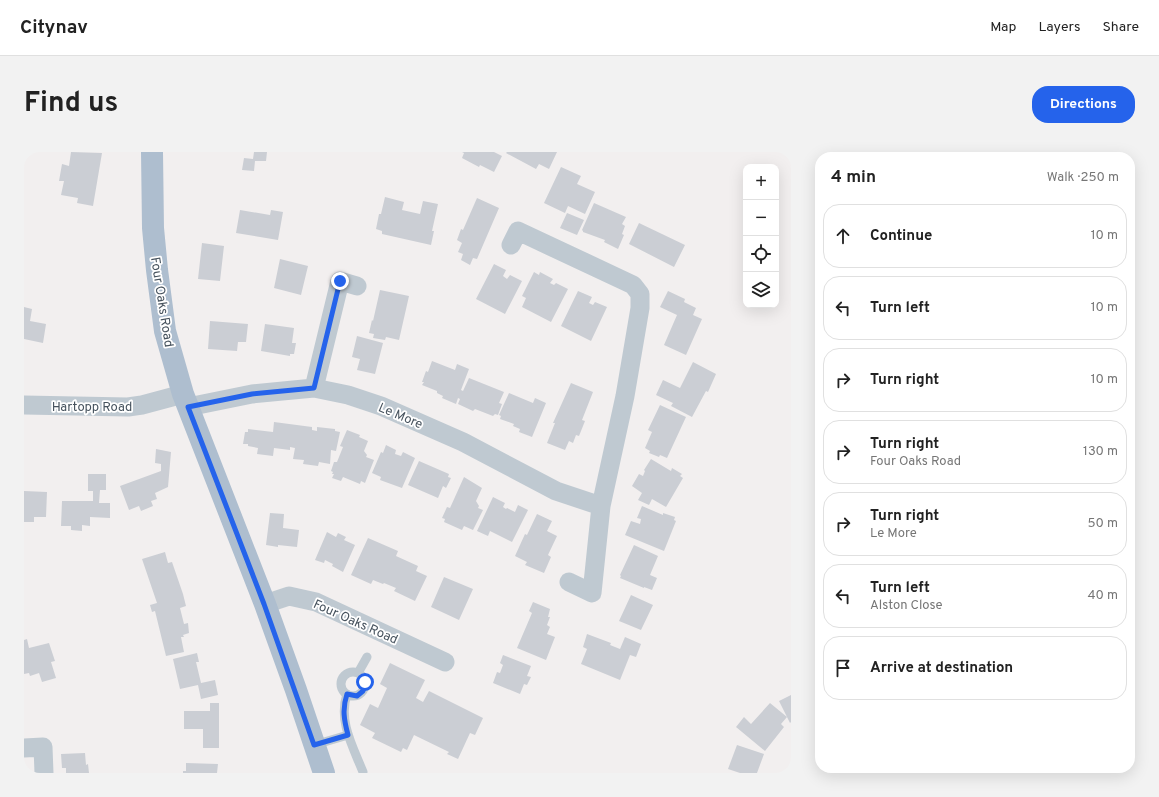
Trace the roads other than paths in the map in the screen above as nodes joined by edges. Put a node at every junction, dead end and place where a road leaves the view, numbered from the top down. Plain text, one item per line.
1 (152, 152) edge
2 (511, 245) dead end
3 (357, 286) dead end
4 (314, 388) junction
5 (185, 401) junction
6 (24, 406) edge
7 (601, 506) junction
8 (569, 582) dead end
9 (264, 604) junction
10 (367, 657) dead end
11 (445, 662) dead end
12 (358, 673) junction
13 (347, 694) junction
14 (348, 735) junction
15 (314, 745) junction
16 (24, 748) edge
17 (363, 772) dead end
18 (44, 773) edge
19 (324, 773) edge

1 - 5 main road, Four Oaks Road
2 - 7 street
3 - 4 street
4 - 5 street, Le More
4 - 7 street, Le More
5 - 6 street, Hartopp Road
5 - 9 main road, Four Oaks Road
7 - 8 street
9 - 11 street, Four Oaks Road
9 - 15 main road, Four Oaks Road
10 - 12 lane
12 - 13 lane
12 - 13 lane
13 - 14 lane
14 - 15 lane
14 - 17 lane
15 - 19 main road, Four Oaks Road
16 - 18 street

